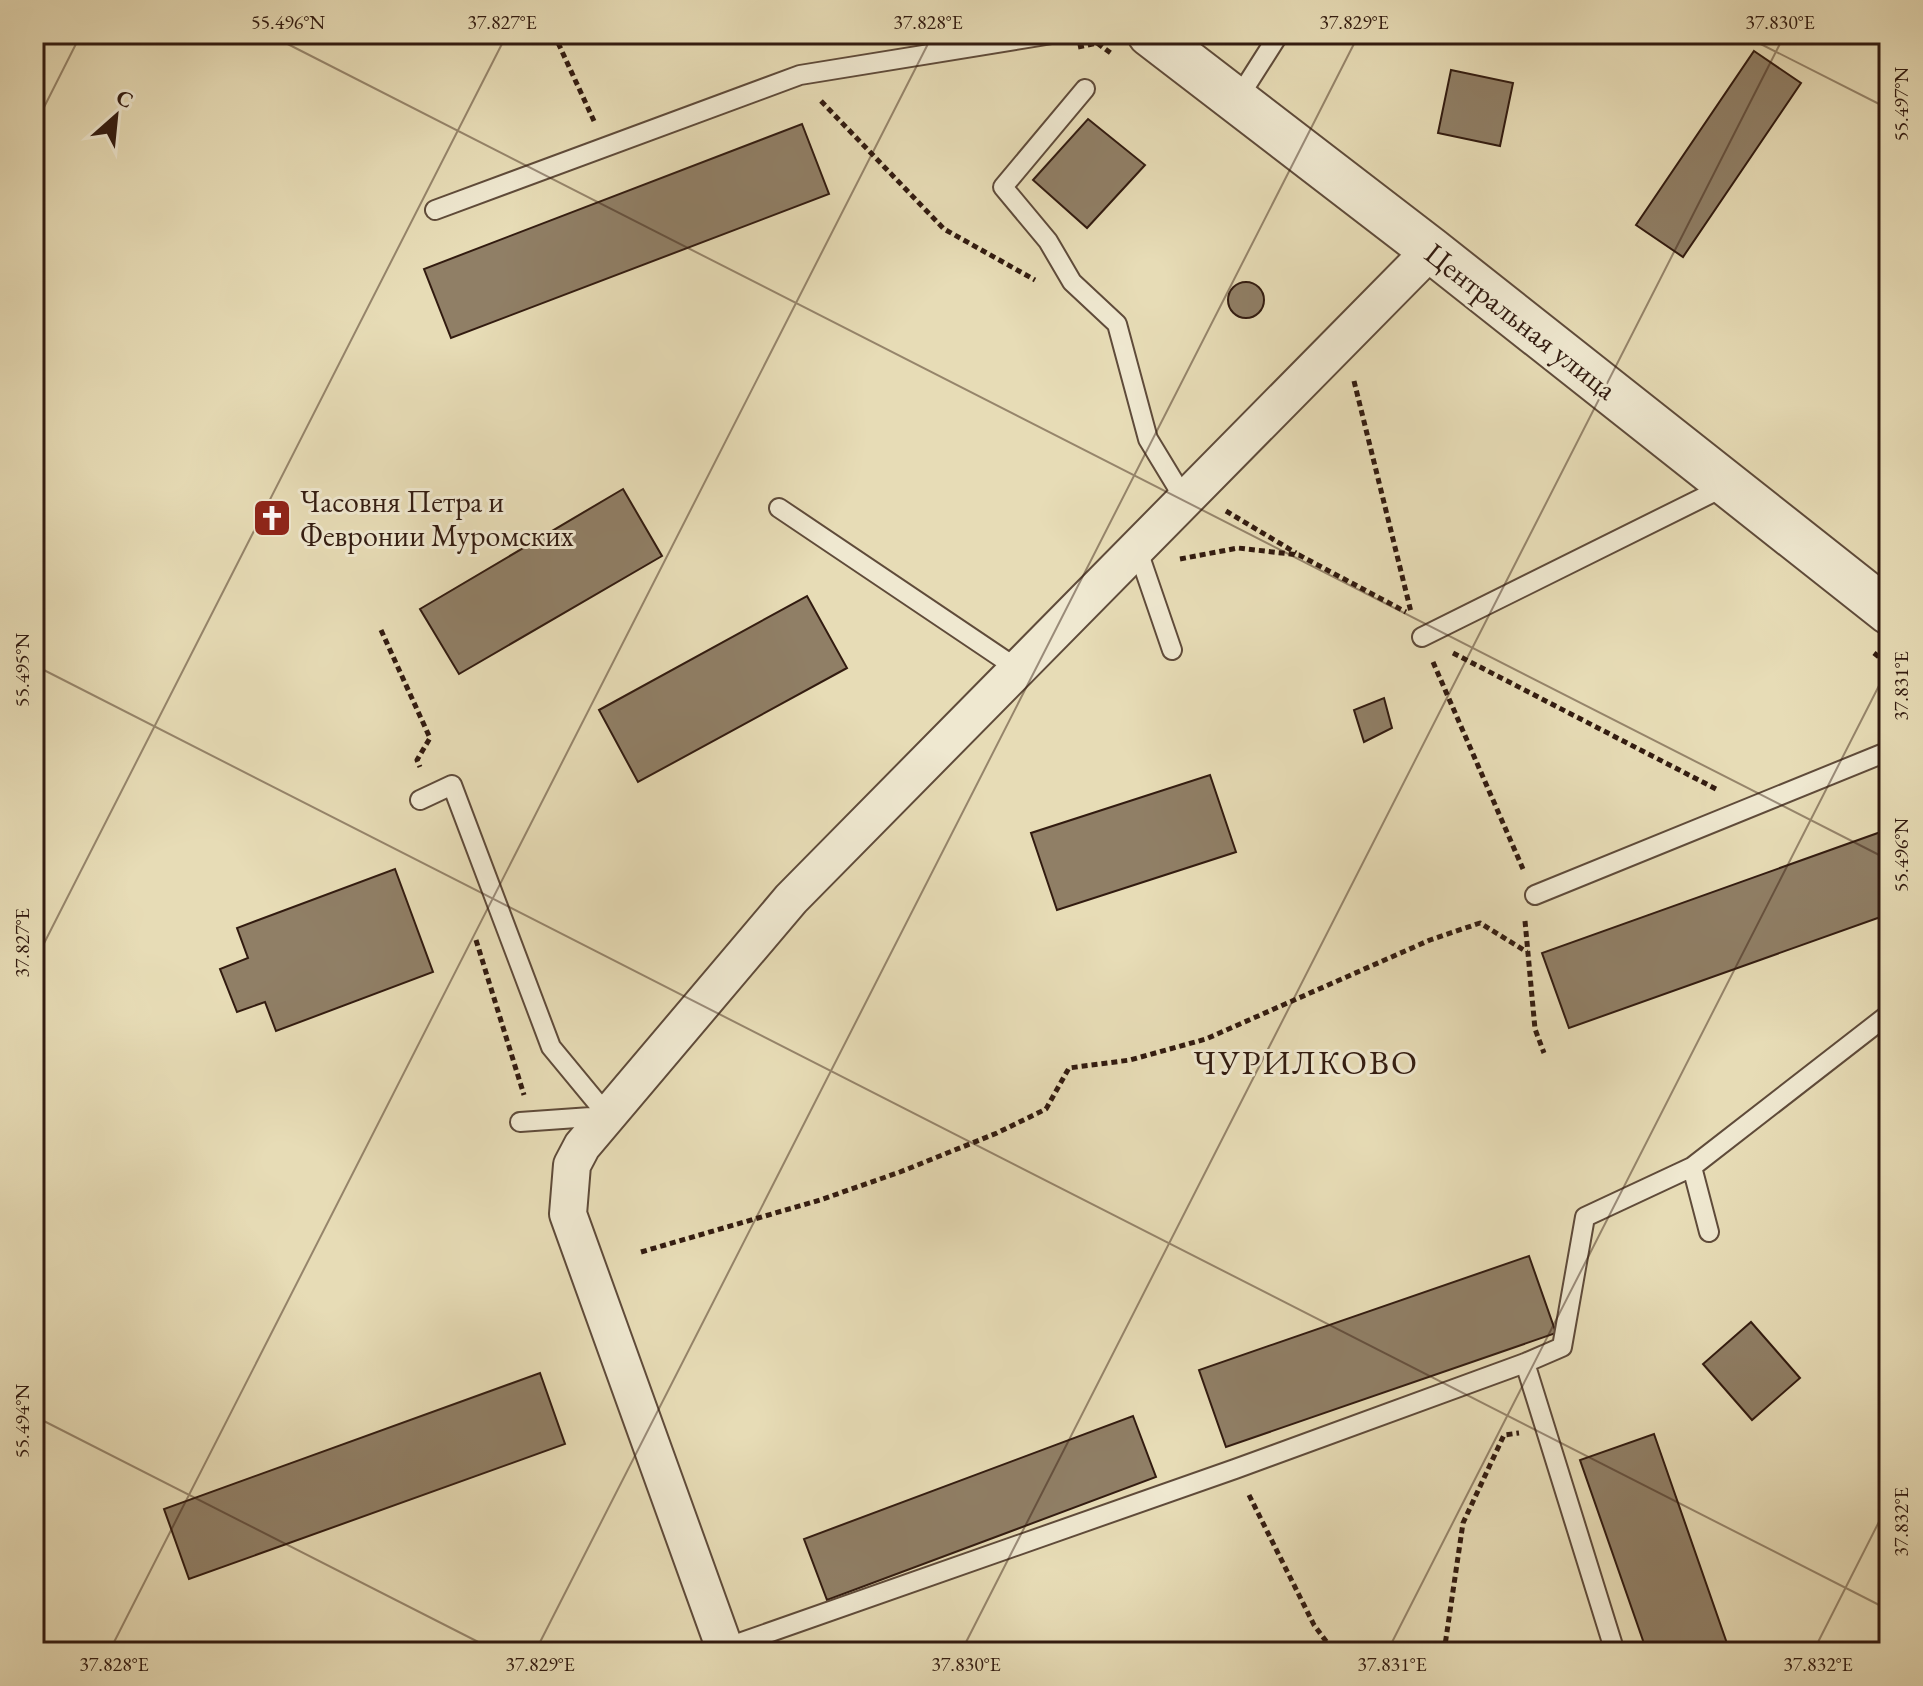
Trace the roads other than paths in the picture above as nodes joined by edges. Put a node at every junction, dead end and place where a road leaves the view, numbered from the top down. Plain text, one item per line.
1 (1052, 34) edge
2 (1279, 34) edge
3 (1136, 48) edge
4 (1085, 89) dead end
5 (1237, 100) junction
6 (435, 210) dead end
7 (1431, 250) junction
8 (1728, 484) junction
9 (1185, 500) junction
10 (779, 508) dead end
11 (1140, 557) junction
12 (1877, 629) edge
13 (1422, 637) road end
14 (1172, 650) dead end
15 (1018, 669) junction
16 (1889, 751) edge
17 (420, 800) dead end
18 (1535, 895) road end
19 (1889, 1014) edge
20 (608, 1116) junction
21 (520, 1122) dead end
22 (1692, 1167) junction
23 (1709, 1232) dead end
24 (1525, 1363) junction
25 (725, 1650) edge
26 (1615, 1652) edge

1 - 6 lane
2 - 5 lane
3 - 5 street, Центральная улица
4 - 9 lane
5 - 7 street, Центральная улица
7 - 8 street, Центральная улица
7 - 9 street
8 - 12 street, Центральная улица
8 - 13 lane
9 - 11 street
10 - 15 lane
11 - 14 lane
11 - 15 street
15 - 20 street
16 - 18 lane
17 - 20 lane
19 - 22 lane
20 - 21 lane
20 - 25 street
22 - 23 lane
22 - 24 lane
24 - 25 lane
24 - 26 lane

